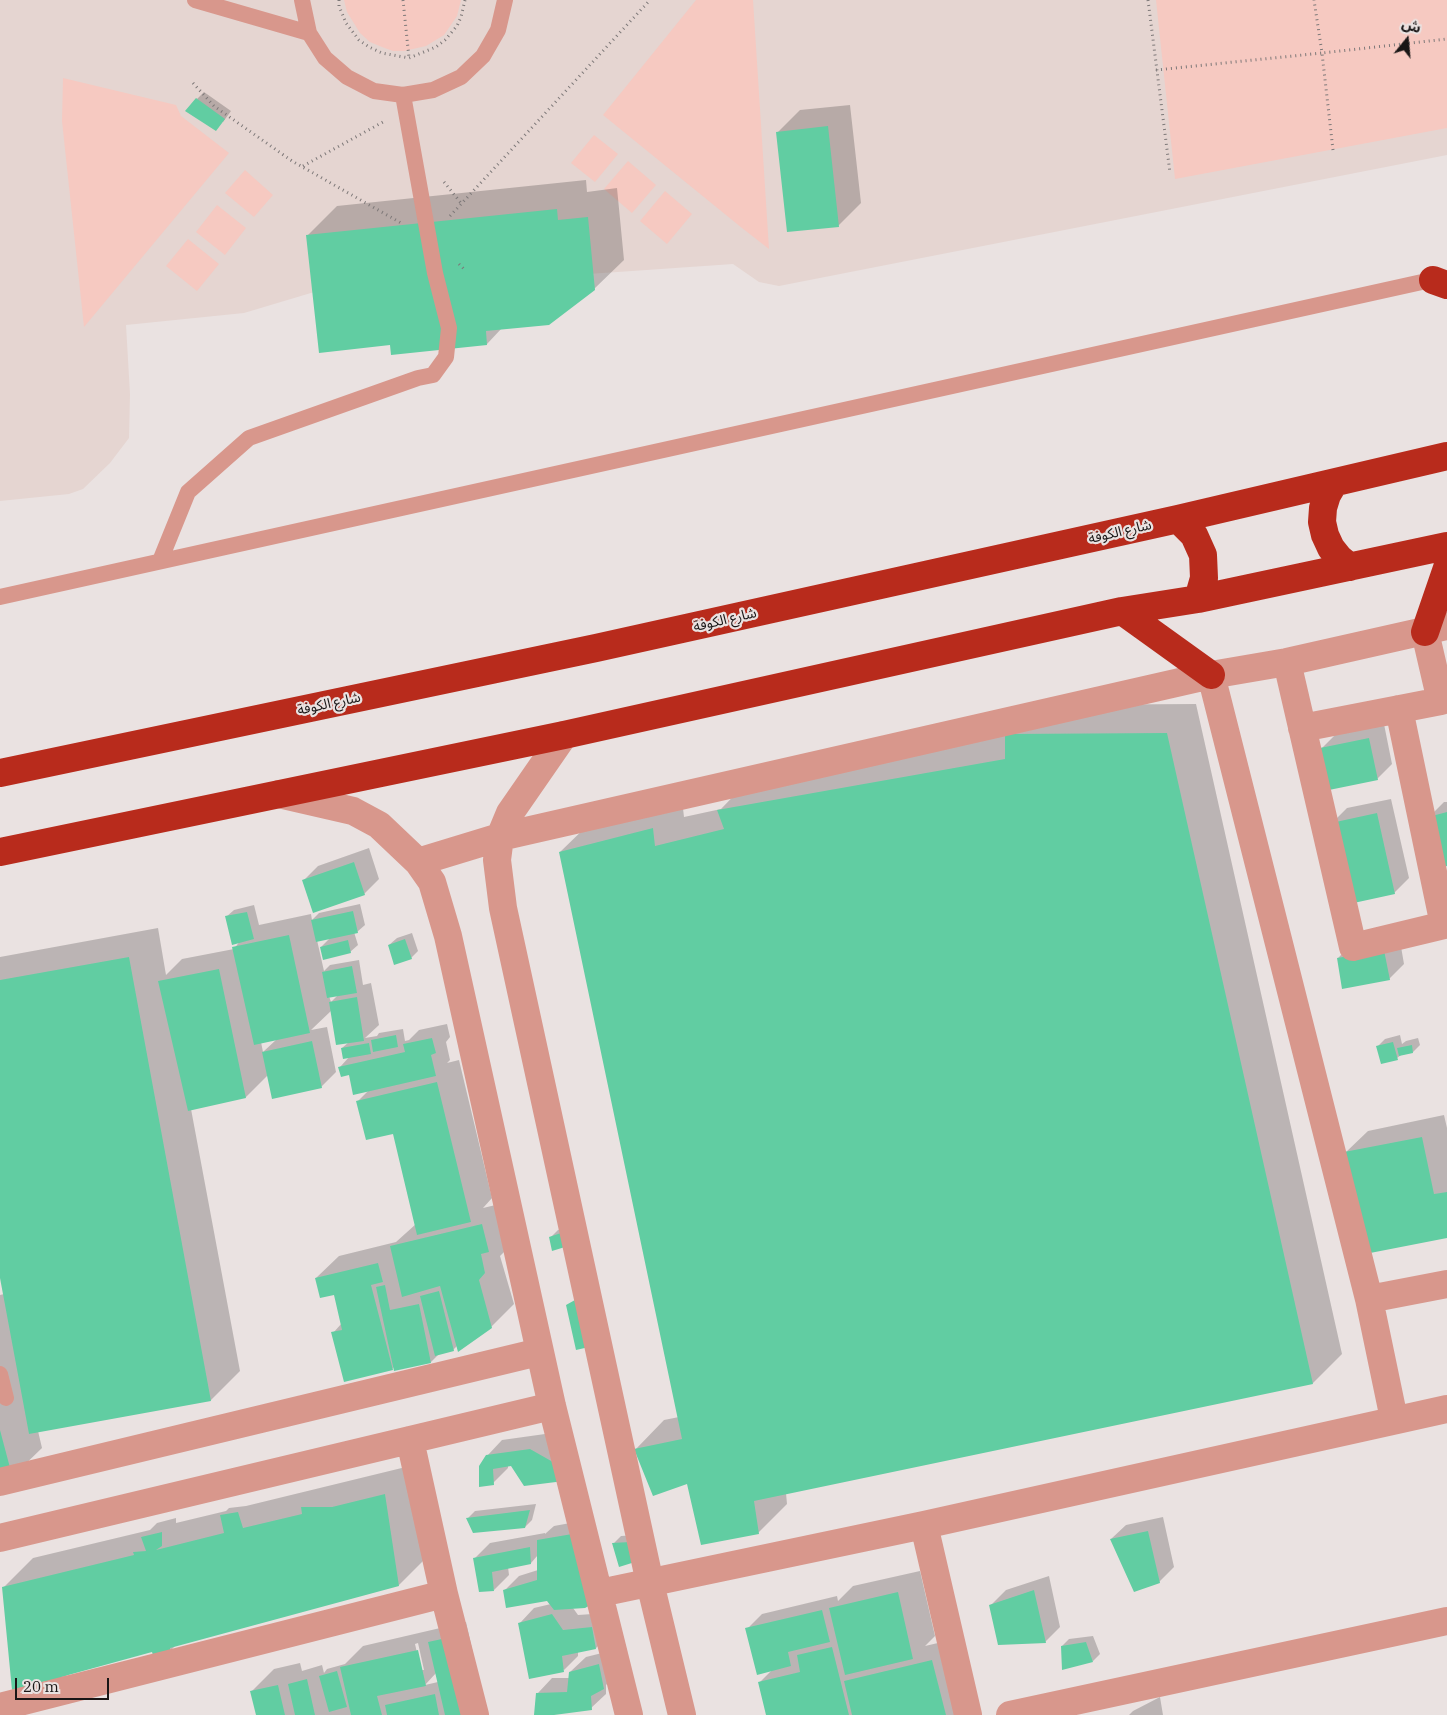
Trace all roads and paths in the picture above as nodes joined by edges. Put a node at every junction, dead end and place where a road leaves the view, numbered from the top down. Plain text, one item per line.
1 (195, 0) edge
2 (302, 0) edge
3 (338, 0) edge
4 (403, 0) edge
5 (466, 0) edge
6 (505, 0) edge
7 (650, 0) edge
8 (1148, 0) edge
9 (1314, 0) edge
10 (310, 33) junction
11 (1447, 39) edge
12 (1322, 53) junction
13 (409, 58) junction
14 (1156, 70) junction
15 (192, 83) dead end
16 (404, 102) junction
17 (1333, 150) dead end
18 (303, 166) junction
19 (1170, 173) dead end
20 (428, 239) junction
21 (1442, 280) edge
22 (1447, 456) edge
23 (1334, 483) junction
24 (1178, 519) junction
25 (1447, 546) edge
26 (160, 560) junction
27 (1350, 567) junction
28 (1447, 568) edge
29 (0, 597) edge
30 (1198, 599) junction
31 (1122, 611) junction
32 (1436, 629) edge
33 (1287, 662) junction
34 (1211, 675) junction
35 (1399, 709) junction
36 (1302, 728) junction
37 (564, 735) junction
38 (0, 773) edge
39 (279, 794) junction
40 (500, 837) junction
41 (0, 852) edge
42 (418, 862) junction
43 (1447, 1284) edge
44 (1369, 1299) junction
45 (539, 1352) junction
46 (0, 1374) edge
47 (6, 1398) dead end
48 (552, 1406) junction
49 (1447, 1409) edge
50 (1394, 1420) junction
51 (410, 1440) junction
52 (0, 1482) edge
53 (924, 1525) junction
54 (0, 1538) edge
55 (650, 1583) junction
56 (600, 1593) junction
57 (444, 1594) junction
58 (1447, 1621) edge
59 (0, 1707) edge
60 (475, 1715) edge
61 (629, 1715) edge
62 (682, 1715) edge
63 (968, 1715) edge
64 (1010, 1715) edge

1 - 10 lane
2 - 10 lane
3 - 13 path
4 - 13 path
5 - 13 path
6 - 16 lane
7 - 20 path
8 - 14 path
9 - 12 path
10 - 16 lane
11 - 12 path
12 - 14 path
12 - 17 path
14 - 19 path
15 - 18 path
16 - 18 path
16 - 20 lane
18 - 20 path
20 - 26 lane
21 - 26 lane
22 - 23 highway, شارع الكوفة
23 - 24 highway, شارع الكوفة
23 - 27 highway
24 - 30 highway
24 - 38 highway, شارع الكوفة
25 - 27 highway
26 - 29 lane
27 - 30 highway
28 - 32 highway
30 - 31 highway
31 - 34 highway
31 - 37 highway
32 - 33 street
32 - 35 street
33 - 34 street
33 - 36 street
34 - 40 street
34 - 44 street
35 - 36 street
35 - 36 street
37 - 39 highway
37 - 40 street
39 - 41 highway
39 - 42 street
40 - 42 street
40 - 55 street
42 - 45 street
43 - 44 street
44 - 50 street
45 - 48 street
45 - 52 street
46 - 47 lane
48 - 51 street
48 - 56 street
49 - 50 street
50 - 53 street
51 - 54 street
51 - 57 street
53 - 55 street
53 - 63 street
55 - 56 street
55 - 62 street
56 - 61 street
57 - 59 street
57 - 60 street
58 - 64 street

